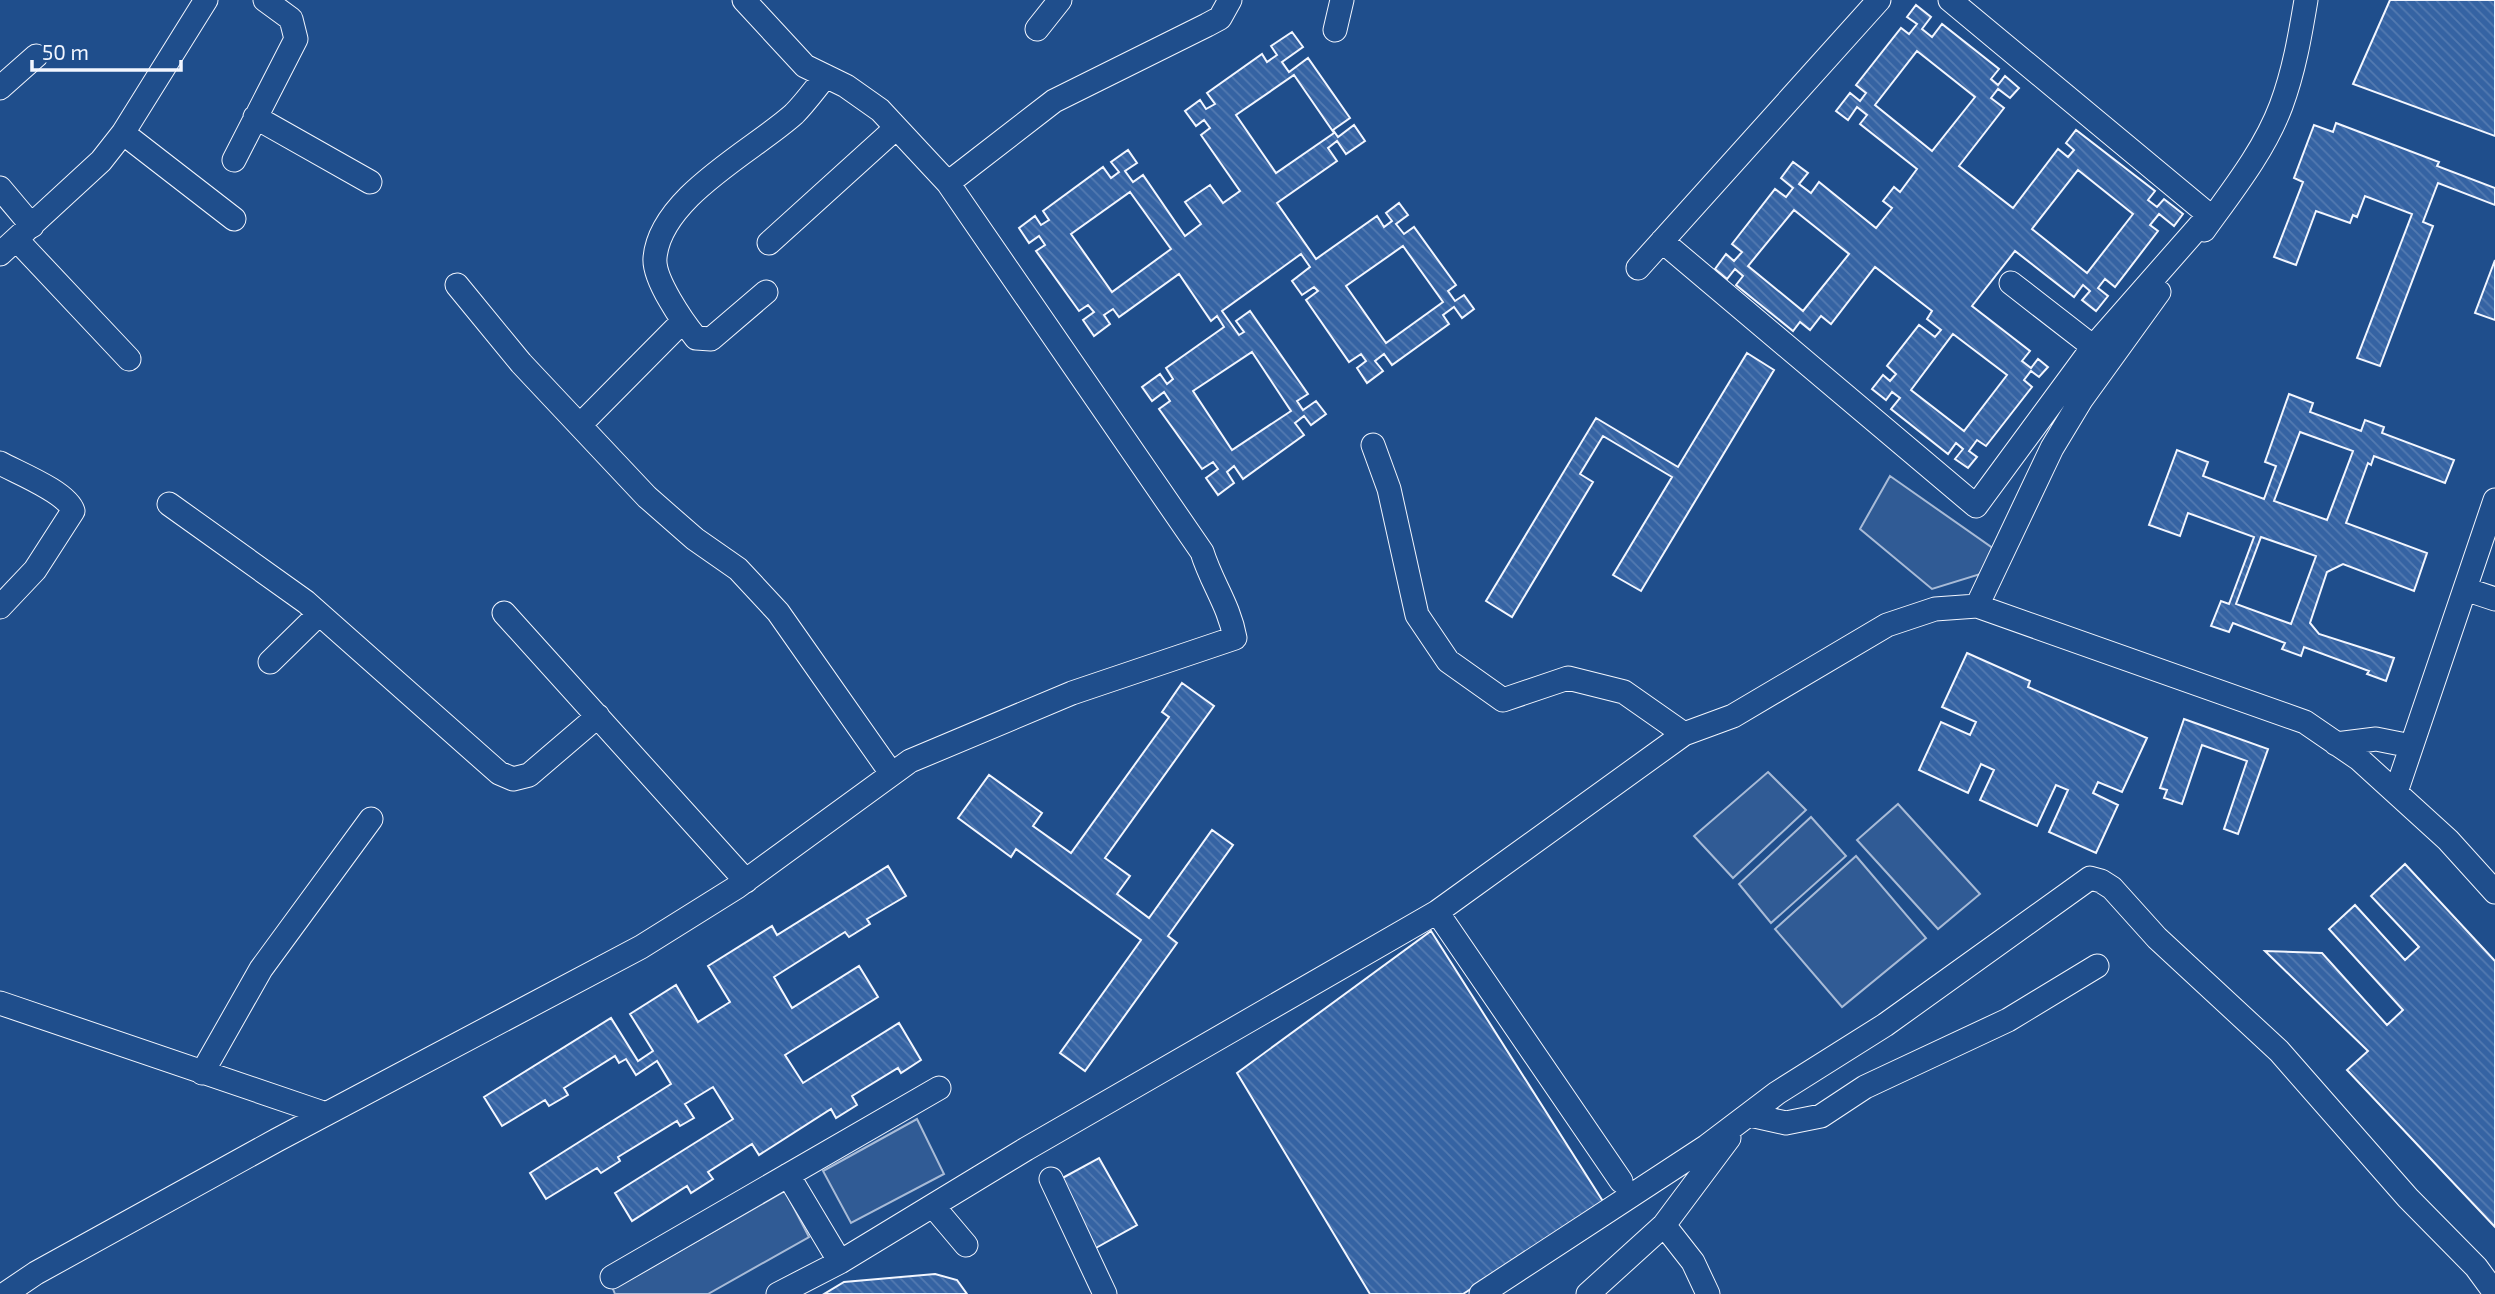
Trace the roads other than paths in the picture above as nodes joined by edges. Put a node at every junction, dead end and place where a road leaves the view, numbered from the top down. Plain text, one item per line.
1 (206, 0) edge
2 (265, 0) edge
3 (744, 0) edge
4 (1060, 0) edge
5 (1230, 0) edge
6 (1342, 0) edge
7 (1879, 0) edge
8 (1950, 0) edge
9 (2306, 0) edge
10 (1037, 29) dead end
11 (1335, 30) dead end
12 (36, 56) dead end
13 (825, 77) junction
14 (0, 88) edge
15 (256, 117) junction
16 (896, 128) junction
17 (123, 133) junction
18 (234, 160) dead end
19 (370, 182) dead end
20 (948, 183) junction
21 (0, 188) edge
22 (234, 219) dead end
23 (16, 240) edge
24 (1662, 241) junction
25 (769, 243) dead end
26 (1638, 268) dead end
27 (2011, 283) dead end
28 (457, 285) dead end
29 (766, 292) dead end
30 (683, 321) junction
31 (2101, 353) junction
32 (129, 359) dead end
33 (580, 425) junction
34 (1373, 445) dead end
35 (0, 463) edge
36 (2495, 500) edge
37 (169, 504) dead end
38 (2465, 589) junction
39 (2495, 599) edge
40 (1978, 606) junction
41 (0, 607) edge
42 (504, 612) dead end
43 (319, 614) junction
44 (270, 662) dead end
45 (598, 716) junction
46 (1684, 734) junction
47 (2336, 744) junction
48 (2411, 746) junction
49 (891, 773) junction
50 (2396, 792) junction
51 (371, 818) dead end
52 (746, 881) junction
53 (2495, 892) edge
54 (1437, 912) junction
55 (2097, 966) dead end
56 (0, 1003) edge
57 (202, 1073) junction
58 (939, 1088) dead end
59 (326, 1114) junction
60 (1746, 1118) junction
61 (788, 1175) junction
62 (1051, 1180) dead end
63 (1621, 1181) dead end
64 (933, 1206) junction
65 (1664, 1225) junction
66 (966, 1245) dead end
67 (840, 1262) junction
68 (612, 1277) dead end
69 (2495, 1293) edge
70 (5, 1294) edge
71 (778, 1294) edge
72 (1105, 1294) edge
73 (1482, 1294) edge
74 (1588, 1294) edge
75 (1708, 1294) edge

1 - 17 street
2 - 15 street
3 - 13 street
4 - 10 street
5 - 20 street
6 - 11 street
7 - 24 street
8 - 31 street
9 - 31 street
12 - 14 street
13 - 16 street
13 - 30 street
15 - 18 street
15 - 19 street
16 - 20 street
16 - 25 street
17 - 22 street
17 - 23 street
20 - 49 street
21 - 23 street
23 - 32 street
24 - 26 street
24 - 31 street
27 - 31 street
28 - 33 street
29 - 30 street
30 - 33 street
31 - 40 street
33 - 49 street
34 - 46 street
35 - 41 street
36 - 38 street
37 - 43 street
38 - 39 street
38 - 48 street
40 - 46 street
40 - 47 street
42 - 45 street
43 - 44 street
43 - 45 street
45 - 52 street
46 - 54 street
47 - 48 street
47 - 50 street
48 - 50 street
49 - 52 street
50 - 53 street
51 - 57 street
52 - 59 street
54 - 63 street
54 - 64 street
55 - 60 street
56 - 57 street
57 - 59 street
58 - 61 street
59 - 70 street
60 - 65 street
60 - 69 street
60 - 73 street
61 - 67 street
61 - 68 street
62 - 72 street
64 - 66 street
64 - 67 street
65 - 74 street
65 - 75 street
67 - 71 street

